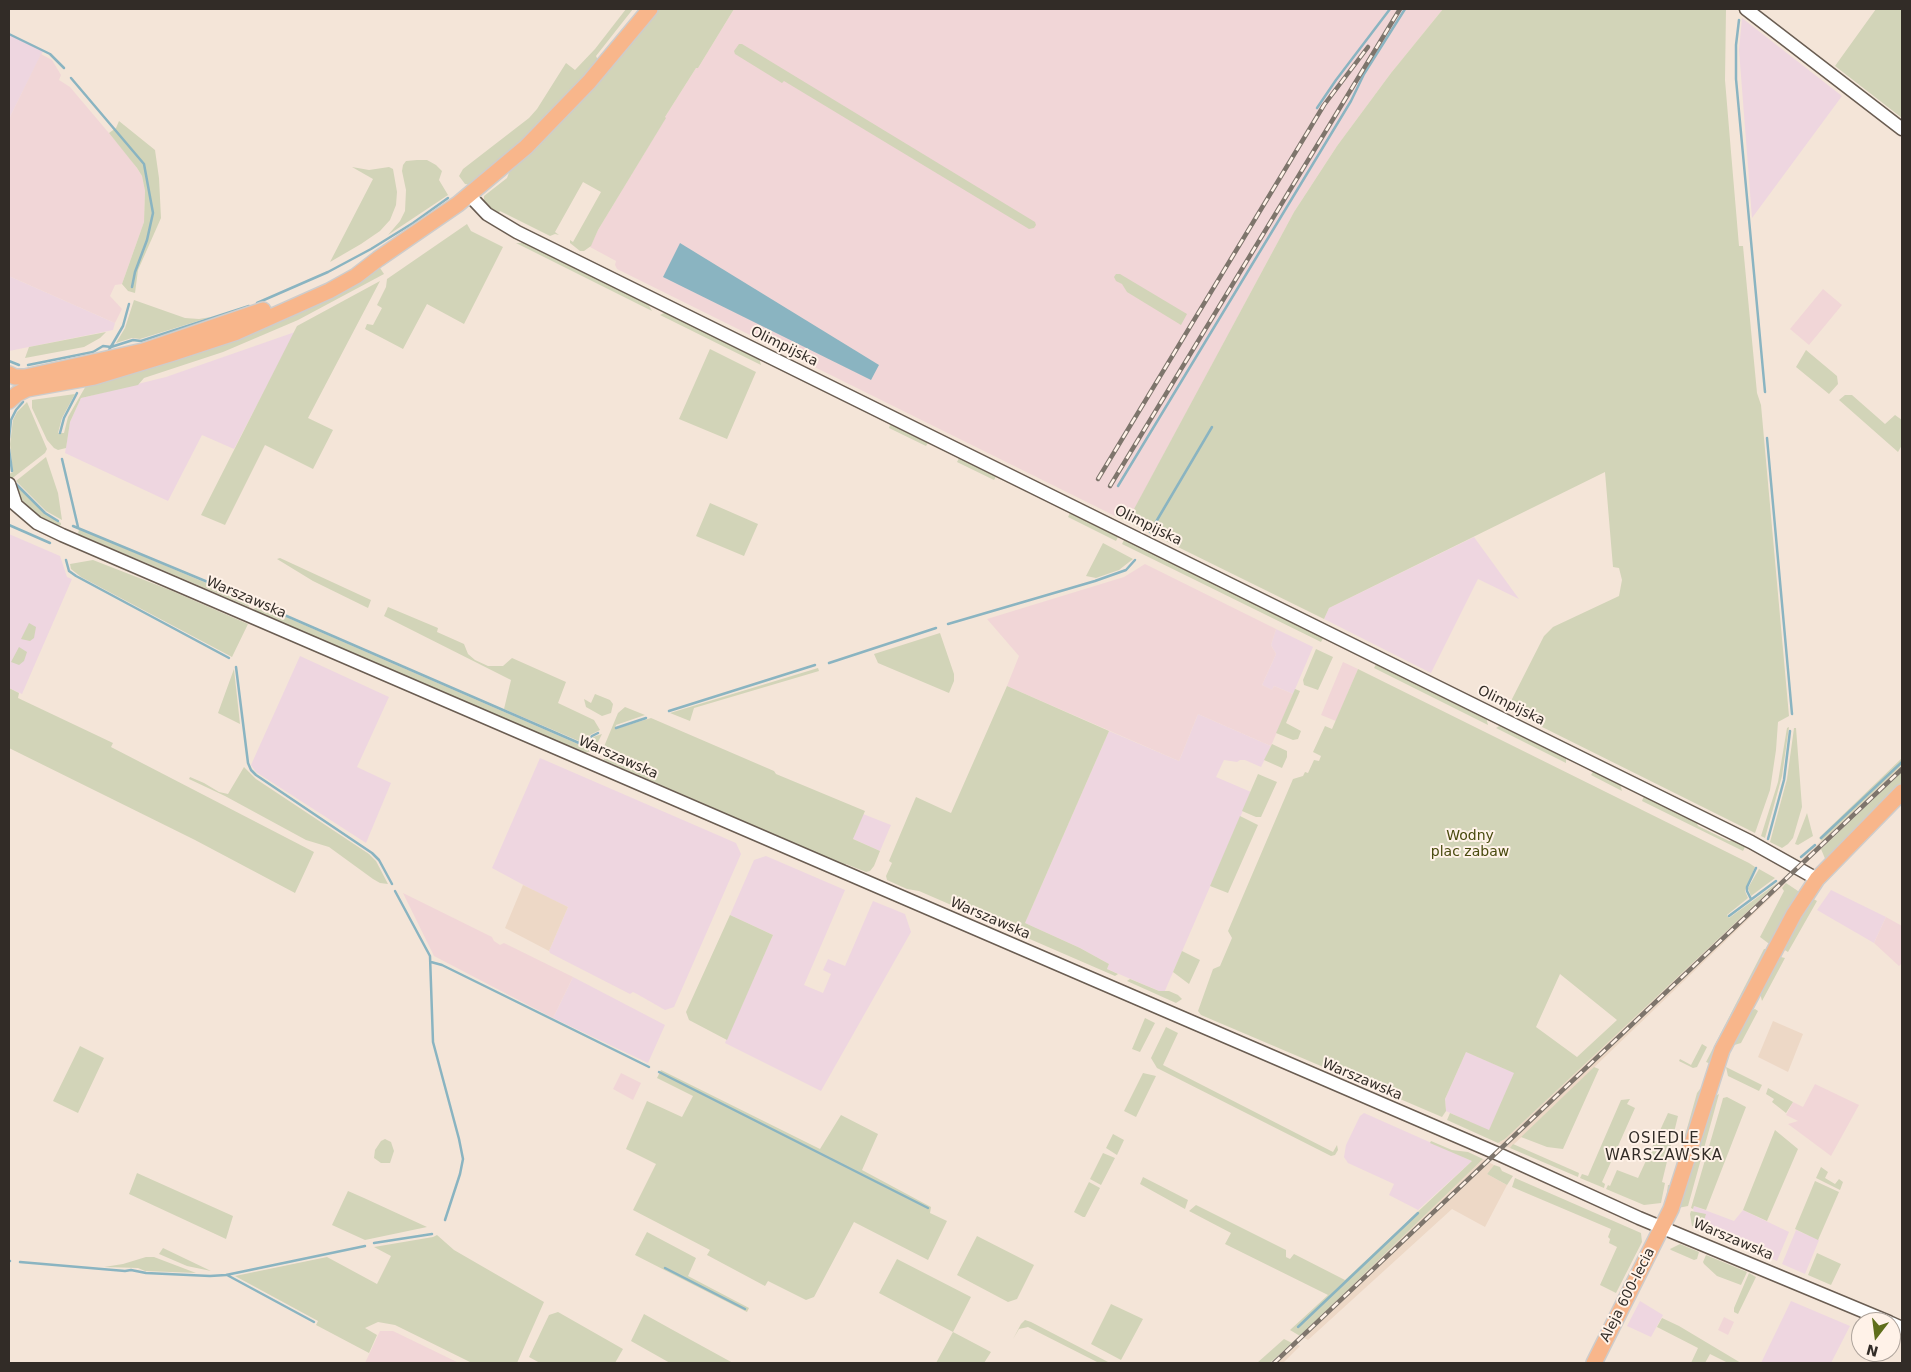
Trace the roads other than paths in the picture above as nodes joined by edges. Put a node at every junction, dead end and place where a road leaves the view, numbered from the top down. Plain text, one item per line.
1 (650, 9) edge
2 (1746, 9) edge
3 (1902, 129) edge
4 (470, 196) junction
5 (378, 259) junction
6 (9, 374) edge
7 (9, 379) edge
8 (9, 401) edge
9 (9, 484) edge
10 (12, 502) edge
11 (1902, 792) edge
12 (1817, 878) junction
13 (1663, 1227) junction
14 (1866, 1312) edge
15 (1594, 1363) edge

1 - 4 main road
2 - 3 street
4 - 5 main road
4 - 12 street, Olimpijska
5 - 6 main road
5 - 8 main road
7 - 8 main road
9 - 10 street
10 - 13 street, Warszawska
11 - 12 main road, Aleja 600-lecia
12 - 13 main road, Aleja 600-lecia
13 - 14 street, Warszawska
13 - 15 main road, Aleja 600-lecia

